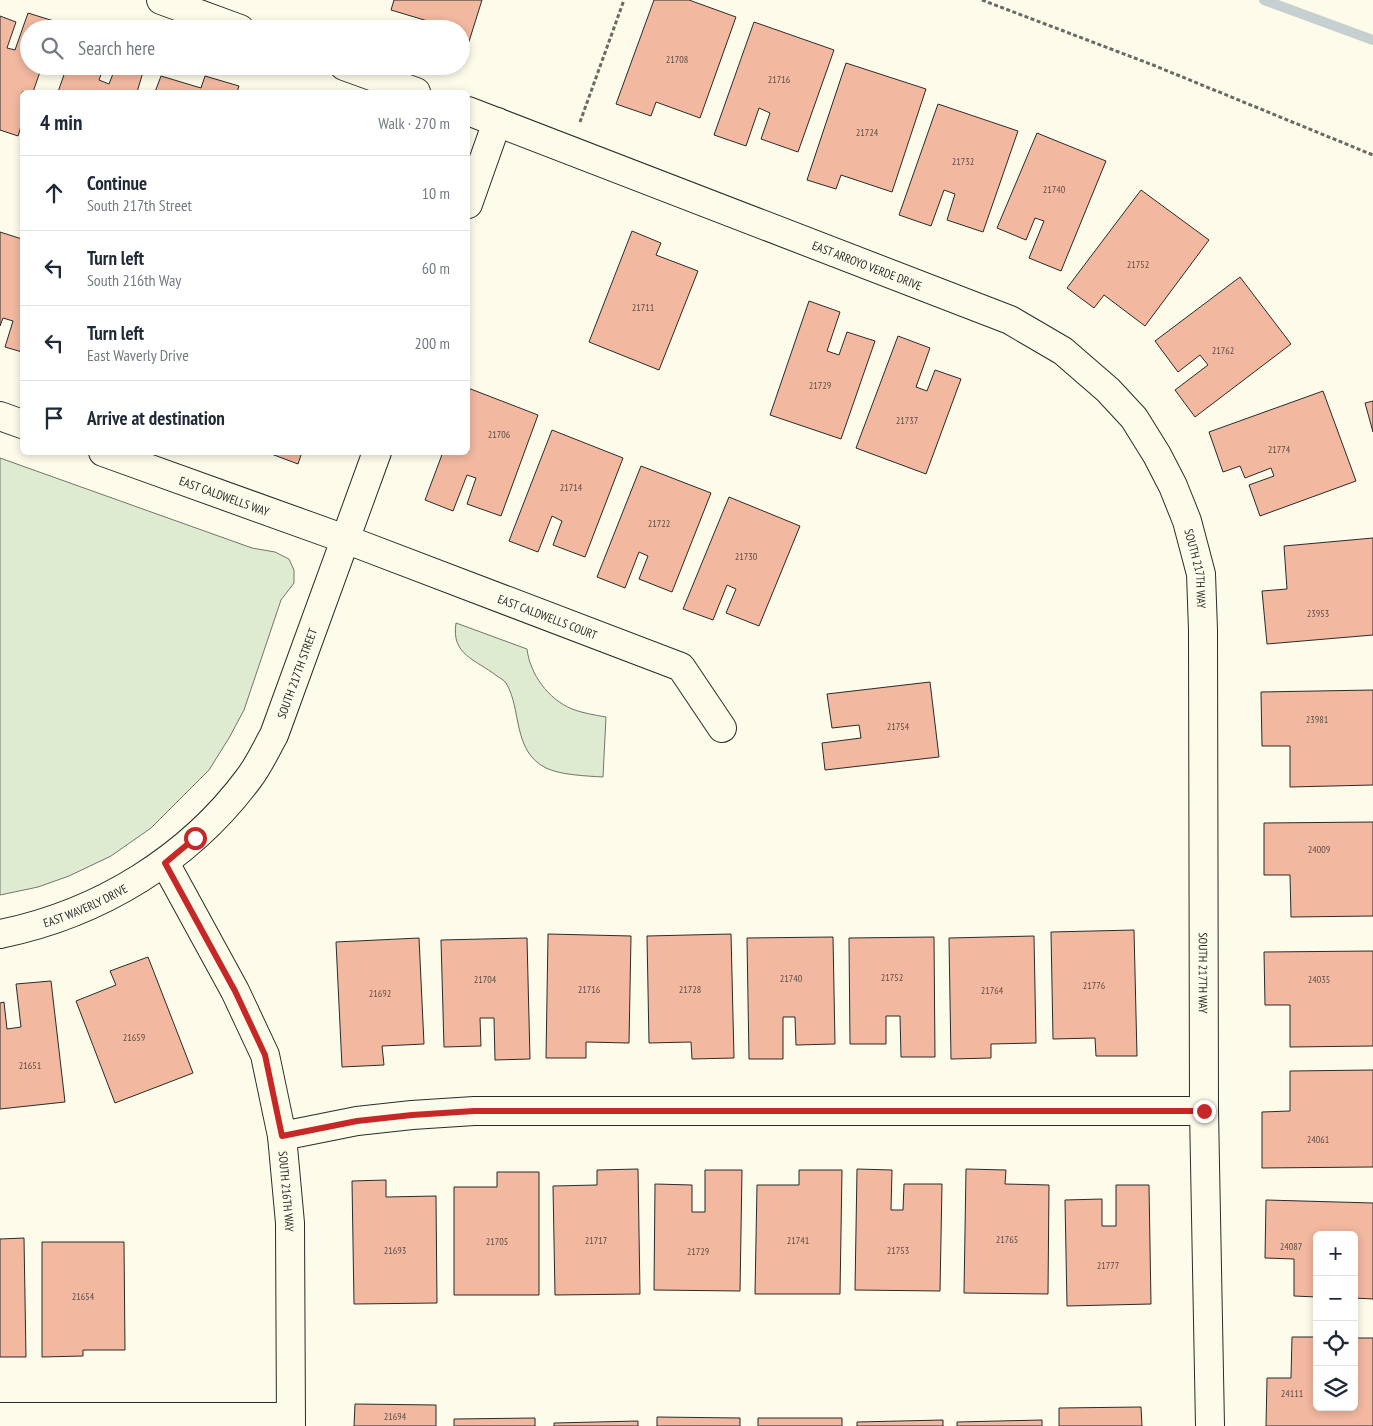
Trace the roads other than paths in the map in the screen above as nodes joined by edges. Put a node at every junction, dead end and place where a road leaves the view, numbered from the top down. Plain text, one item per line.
1 (161, 0) edge
2 (215, 20) edge
3 (369, 75) edge
4 (410, 90) edge
5 (470, 112) edge
6 (497, 122) junction
7 (470, 198) edge
8 (0, 416) edge
9 (20, 423) edge
10 (111, 455) edge
11 (376, 455) edge
12 (1187, 521) joint
13 (345, 539) junction
14 (722, 728) dead end
15 (165, 863) junction
16 (0, 934) edge
17 (1204, 1111) junction
18 (282, 1136) junction
19 (0, 1417) edge
20 (290, 1422) edge
21 (1210, 1426) edge

1 - 2 street
3 - 4 street
5 - 6 street, EAST ARROYO VERDE DRIVE
6 - 7 street
6 - 12 street, EAST ARROYO VERDE DRIVE
8 - 9 street
10 - 13 street, EAST CALDWELLS WAY
11 - 13 street, SOUTH 217TH STREET
12 - 17 street, SOUTH 217TH WAY
13 - 14 street, EAST CALDWELLS COURT
13 - 15 street, SOUTH 217TH STREET
15 - 16 street, EAST WAVERLY DRIVE
15 - 18 street, SOUTH 216TH WAY
17 - 18 street
17 - 21 street, SOUTH 217TH WAY
18 - 20 street, SOUTH 216TH WAY
19 - 20 street

